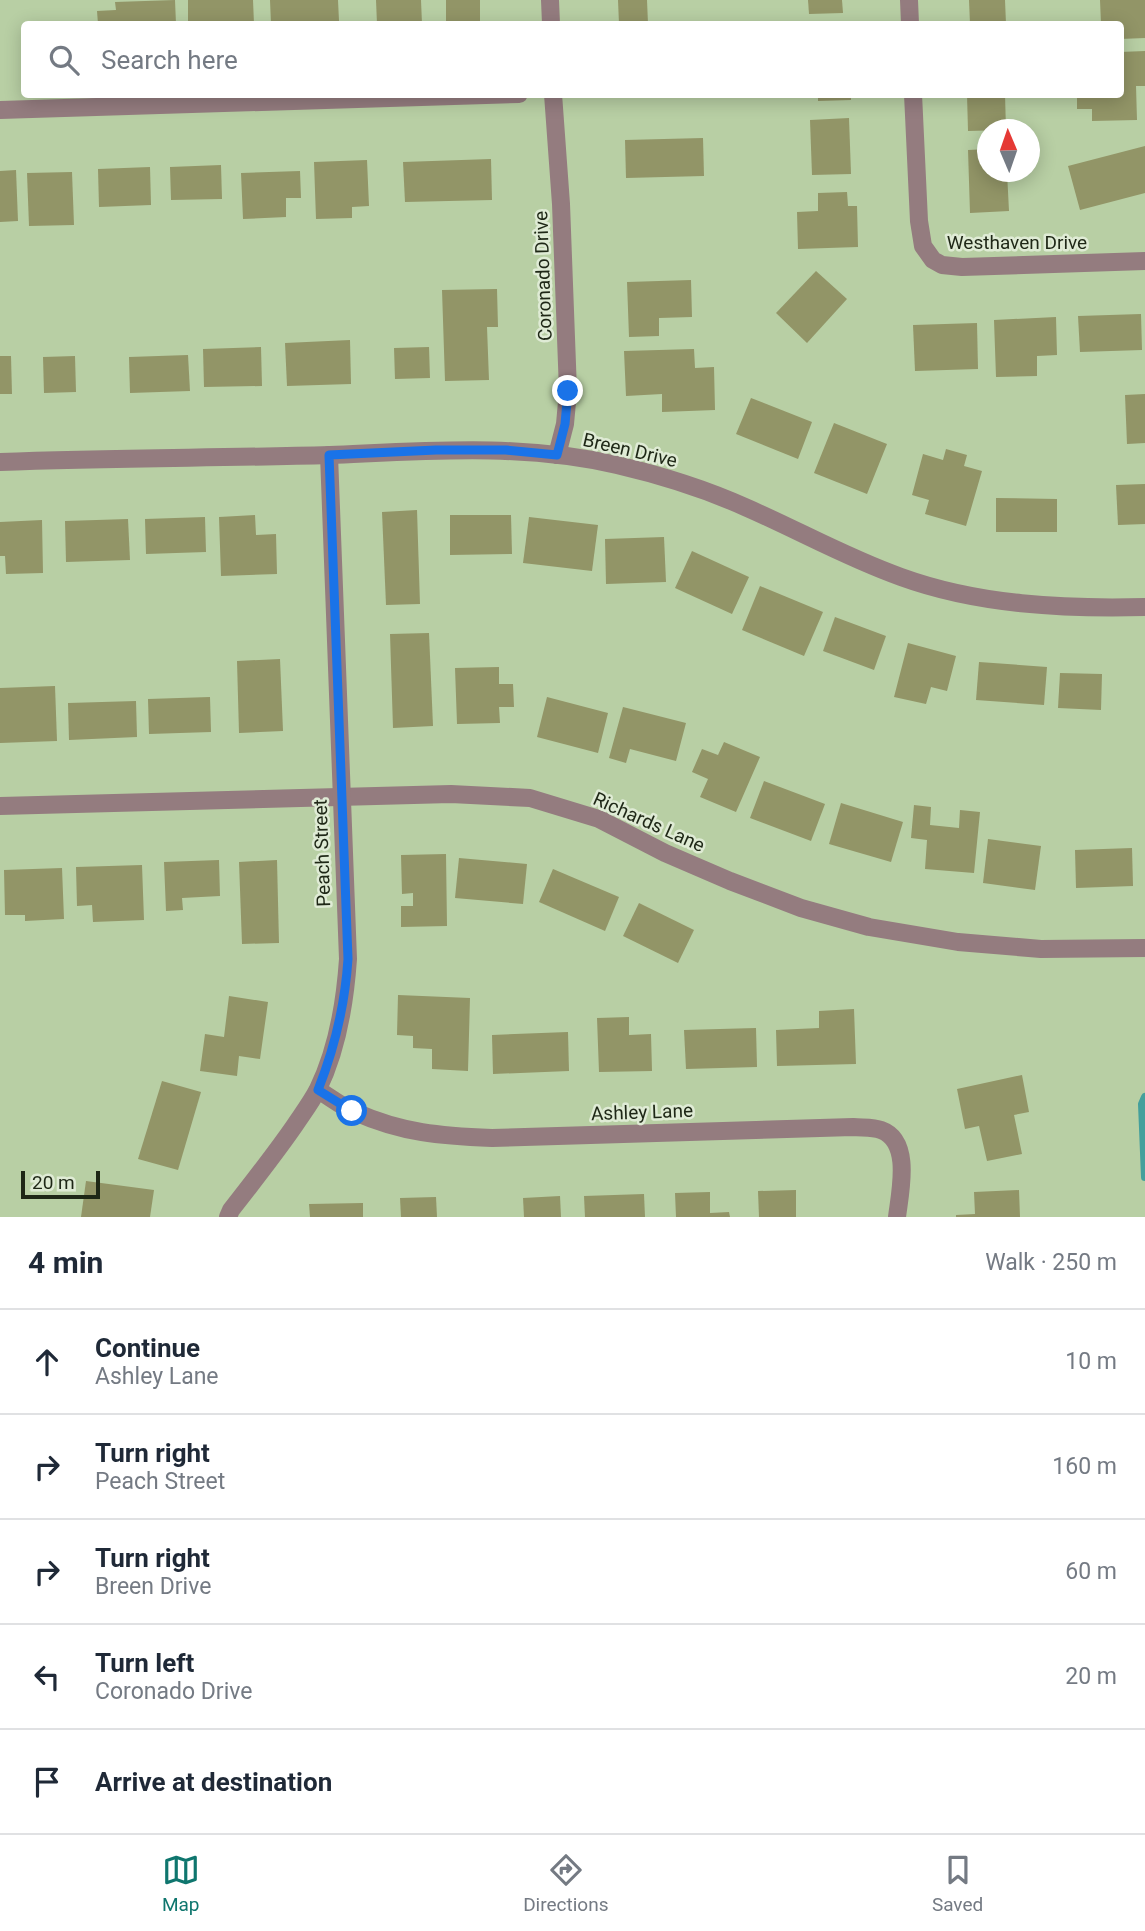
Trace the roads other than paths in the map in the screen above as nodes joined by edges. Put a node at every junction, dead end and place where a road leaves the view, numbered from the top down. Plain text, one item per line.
1 (550, 0) edge
2 (909, 0) edge
3 (551, 21) edge
4 (910, 21) edge
5 (389, 98) edge
6 (553, 98) edge
7 (913, 98) edge
8 (0, 110) edge
9 (1145, 261) edge
10 (329, 455) junction
11 (557, 455) junction
12 (0, 462) edge
13 (1145, 607) edge
14 (341, 796) junction
15 (0, 806) edge
16 (1145, 948) edge
17 (318, 1090) junction
18 (228, 1217) edge
19 (897, 1217) edge

1 - 3 street
2 - 4 street
5 - 8 street
6 - 11 street, Coronado Drive
7 - 9 street, Westhaven Drive
10 - 11 street, Breen Drive
10 - 12 street, Breen Drive
10 - 14 street, Peach Street
11 - 13 street, Breen Drive
14 - 15 street, Richards Lane
14 - 16 street, Richards Lane
14 - 17 street, Peach Street
17 - 18 street, Peach Street
17 - 19 street, Ashley Lane

